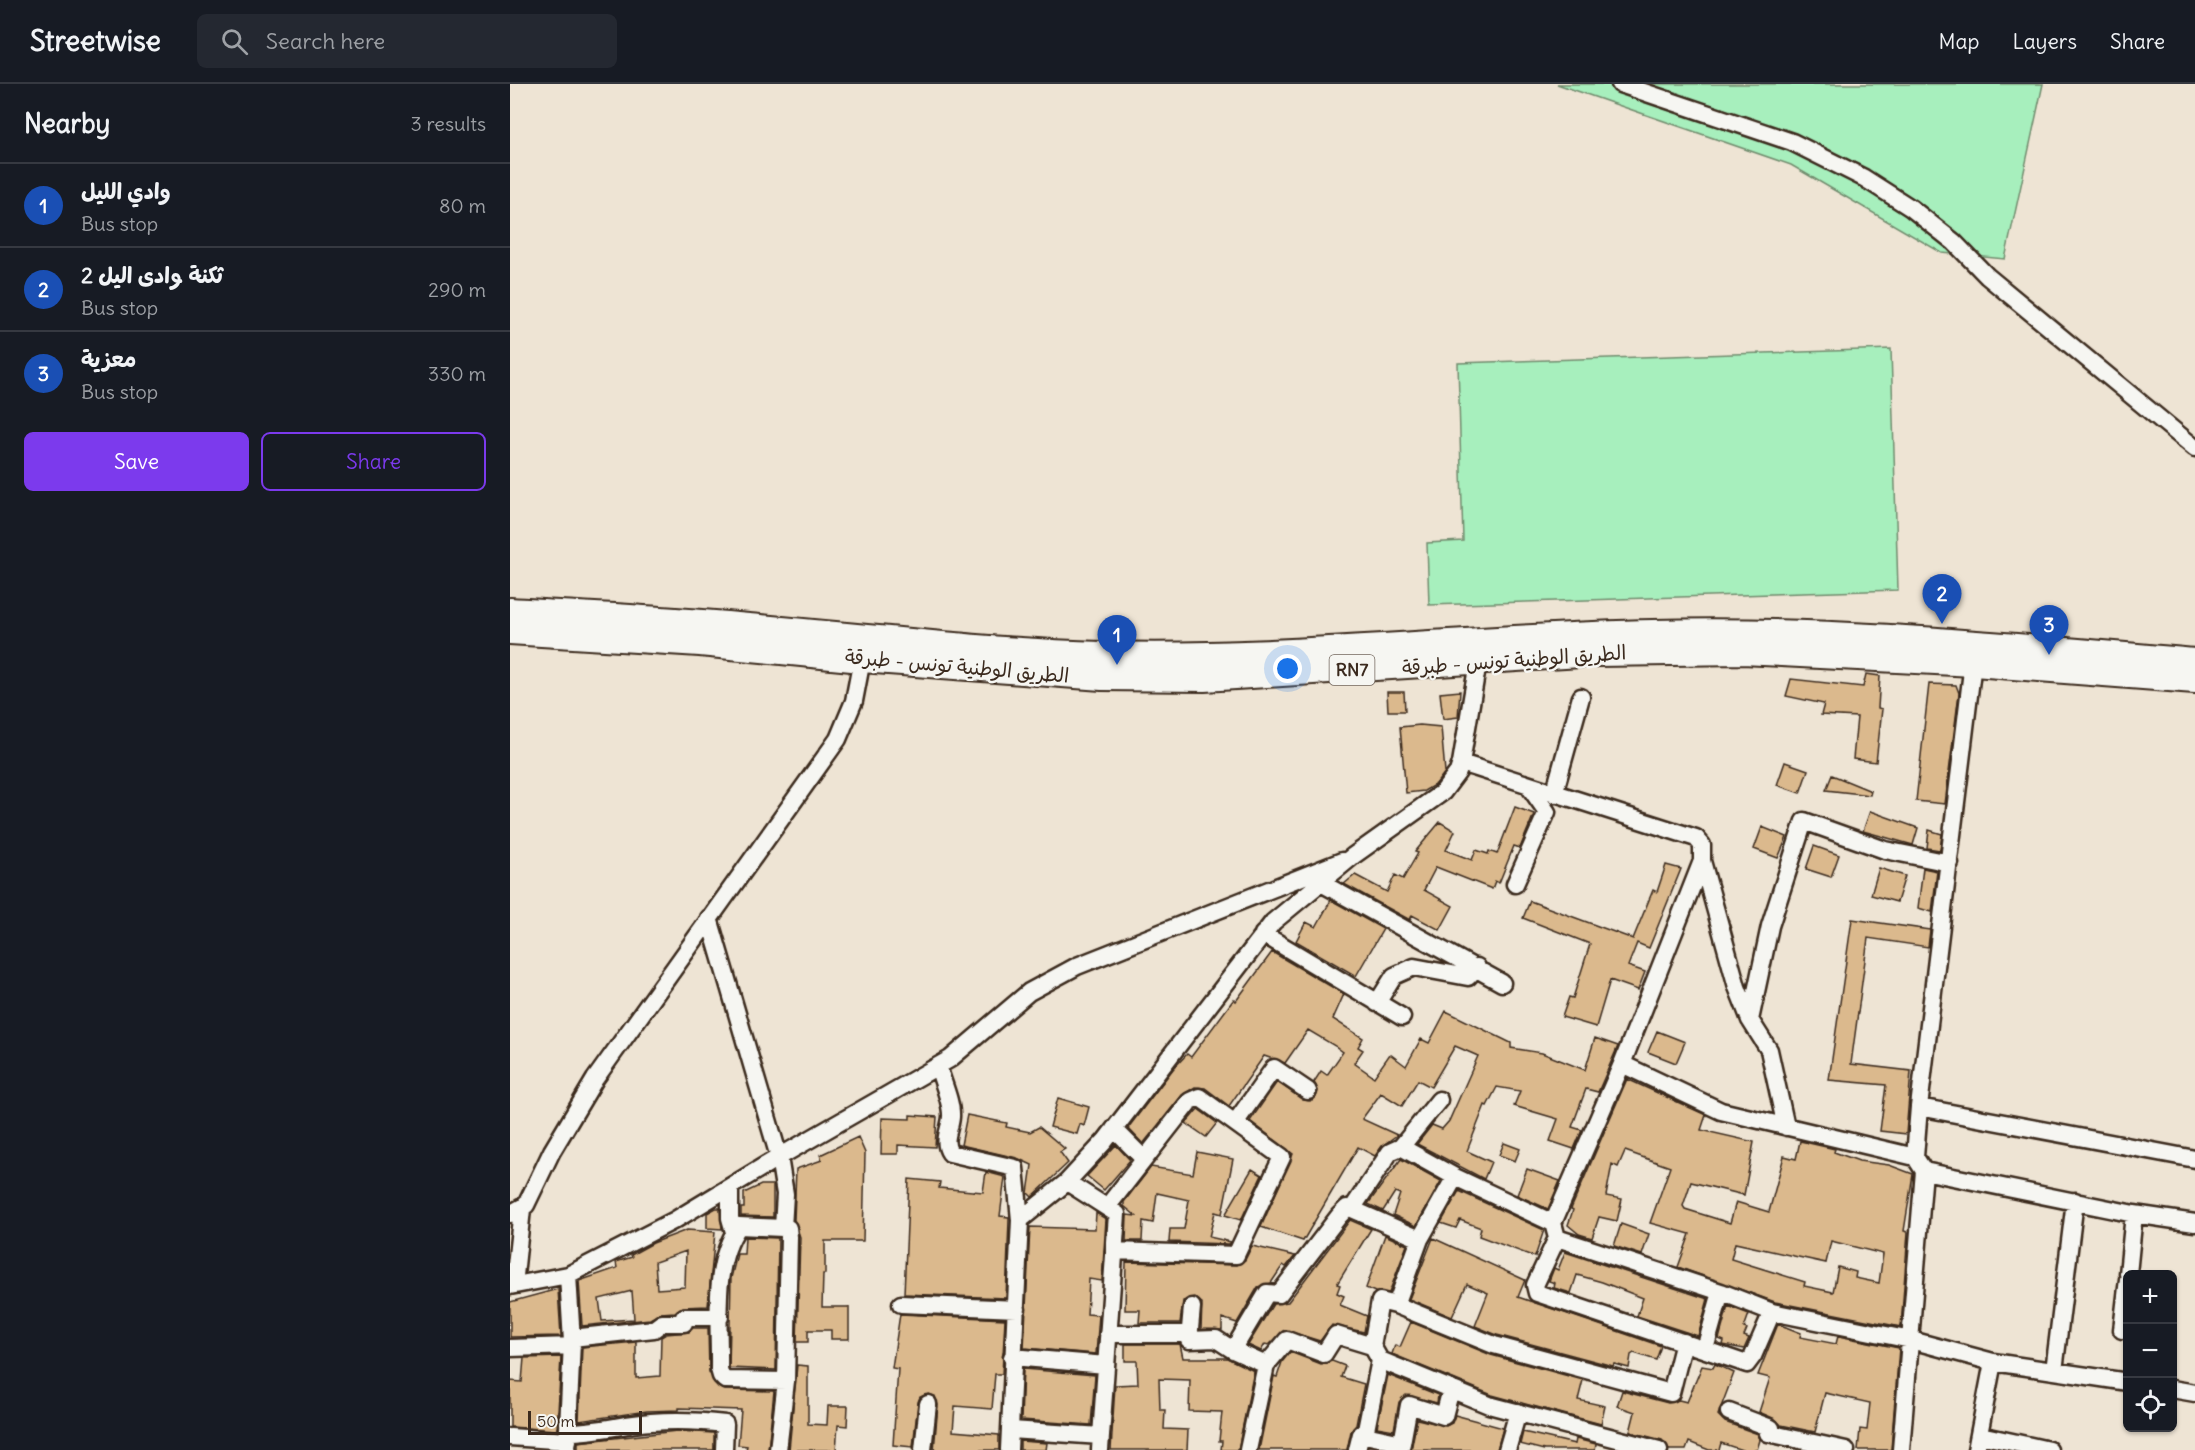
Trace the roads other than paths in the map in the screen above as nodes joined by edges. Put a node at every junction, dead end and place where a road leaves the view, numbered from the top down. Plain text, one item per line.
1 (1620, 84) edge
2 (2195, 448) edge
3 (510, 611) edge
4 (510, 631) edge
5 (1974, 653) junction
6 (862, 659) junction
7 (1478, 662) junction
8 (2195, 662) edge
9 (2195, 680) edge
10 (1581, 697) dead end
11 (1461, 763) junction
12 (1528, 785) junction
13 (1554, 794) junction
14 (1353, 856) junction
15 (1702, 861) junction
16 (1950, 863) junction
17 (1323, 884) junction
18 (1515, 884) dead end
19 (709, 918) junction
20 (1263, 934) junction
21 (1477, 967) junction
22 (1502, 983) dead end
23 (1377, 1002) junction
24 (1402, 1017) dead end
25 (1750, 1020) junction
26 (1622, 1065) junction
27 (938, 1066) junction
28 (1308, 1091) dead end
29 (1439, 1100) dead end
30 (1920, 1107) junction
31 (1235, 1123) junction
32 (1786, 1127) junction
33 (1114, 1129) junction
34 (1401, 1147) junction
35 (779, 1157) junction
36 (1144, 1159) junction
37 (2195, 1159) edge
38 (1920, 1164) junction
39 (1455, 1177) junction
40 (1067, 1182) junction
41 (730, 1187) junction
42 (2075, 1201) junction
43 (1107, 1208) junction
44 (1352, 1209) junction
45 (516, 1212) edge
46 (2134, 1214) junction
47 (1020, 1220) junction
48 (2195, 1223) edge
49 (783, 1228) junction
50 (1555, 1230) junction
51 (734, 1232) junction
52 (1420, 1239) junction
53 (1114, 1251) junction
54 (2129, 1270) edge
55 (568, 1275) junction
56 (512, 1286) edge
57 (1721, 1292) junction
58 (901, 1304) dead end
59 (1396, 1305) junction
60 (1192, 1307) dead end
61 (1017, 1310) junction
62 (1772, 1312) junction
63 (720, 1317) junction
64 (2123, 1321) edge
65 (2122, 1330) dead end
66 (1108, 1334) junction
67 (1189, 1335) junction
68 (1911, 1340) junction
69 (572, 1342) junction
70 (1684, 1342) junction
71 (510, 1348) edge
72 (1705, 1349) junction
73 (1233, 1350) junction
74 (1376, 1353) junction
75 (1012, 1357) junction
76 (1993, 1362) junction
77 (1106, 1365) junction
78 (1266, 1365) junction
79 (2054, 1371) junction
80 (786, 1381) junction
81 (2123, 1381) edge
82 (1451, 1389) junction
83 (2177, 1390) edge
84 (2195, 1393) edge
85 (928, 1404) dead end
86 (1518, 1412) junction
87 (1729, 1412) dead end
88 (1011, 1430) junction
89 (510, 1437) edge
90 (568, 1441) edge
91 (1978, 1442) edge
92 (1100, 1443) edge
93 (1361, 1443) edge
94 (1798, 1445) edge
95 (1401, 1446) edge
96 (724, 1450) edge
97 (778, 1450) edge
98 (923, 1450) edge
99 (1009, 1450) edge
100 (1248, 1450) edge
101 (1507, 1450) edge
102 (1659, 1450) edge
103 (1846, 1450) edge
104 (1901, 1450) edge
105 (2049, 1450) edge

1 - 2 street
3 - 5 main road, الطريق الوطنية تونس - طبرقة / RN7
4 - 6 main road, الطريق الوطنية تونس - طبرقة / RN7
5 - 7 main road, الطريق الوطنية تونس - طبرقة / RN7
5 - 8 main road, الطريق الوطنية تونس - طبرقة / RN7
5 - 9 main road, الطريق الوطنية تونس - طبرقة / RN7
5 - 16 street
6 - 7 main road, الطريق الوطنية تونس - طبرقة / RN7
6 - 19 street
7 - 11 street
10 - 13 street
11 - 12 street
11 - 14 street
12 - 13 street
12 - 18 street
13 - 15 street
14 - 17 street
14 - 27 street
15 - 25 street
15 - 26 street
16 - 25 street
16 - 30 street
17 - 20 street
17 - 21 street
19 - 35 street
19 - 45 street
20 - 23 street
20 - 33 street
21 - 22 street
21 - 23 street
23 - 24 street
25 - 32 street
26 - 32 street
26 - 50 street
27 - 35 street
27 - 47 street
28 - 31 street
29 - 34 street
30 - 37 street
30 - 38 street
31 - 36 street
31 - 53 street
32 - 38 street
33 - 36 street
33 - 40 street
34 - 39 street
34 - 44 street
35 - 41 street
35 - 49 street
36 - 43 street
38 - 42 street
38 - 68 street
39 - 50 street
39 - 52 street
40 - 43 street
40 - 47 street
41 - 51 street
41 - 55 street
42 - 46 street
42 - 79 street
43 - 53 street
44 - 52 street
44 - 73 street
45 - 56 street
46 - 48 street
46 - 54 street
47 - 61 street
49 - 51 street
49 - 80 street
50 - 57 street
50 - 70 street
51 - 63 street
52 - 59 street
53 - 66 street
55 - 56 street
55 - 69 street
57 - 62 street
57 - 72 street
58 - 61 street
59 - 70 street
59 - 74 street
60 - 67 street
61 - 75 street
62 - 68 street
62 - 72 street
63 - 69 street
63 - 80 street
64 - 65 street
66 - 67 street
66 - 77 street
67 - 73 street
68 - 76 street
68 - 104 street
69 - 71 street
69 - 90 street
70 - 72 street
73 - 78 street
74 - 78 street
74 - 82 street
74 - 93 street
75 - 77 street
75 - 88 street
76 - 79 street
76 - 91 street
77 - 92 street
78 - 100 street
79 - 81 street
80 - 97 street
82 - 86 street
82 - 95 street
83 - 84 street
85 - 98 street
86 - 101 street
86 - 102 street
87 - 94 street
88 - 92 street
88 - 99 street
89 - 90 street
90 - 96 street
91 - 105 street
93 - 95 street
94 - 103 street

